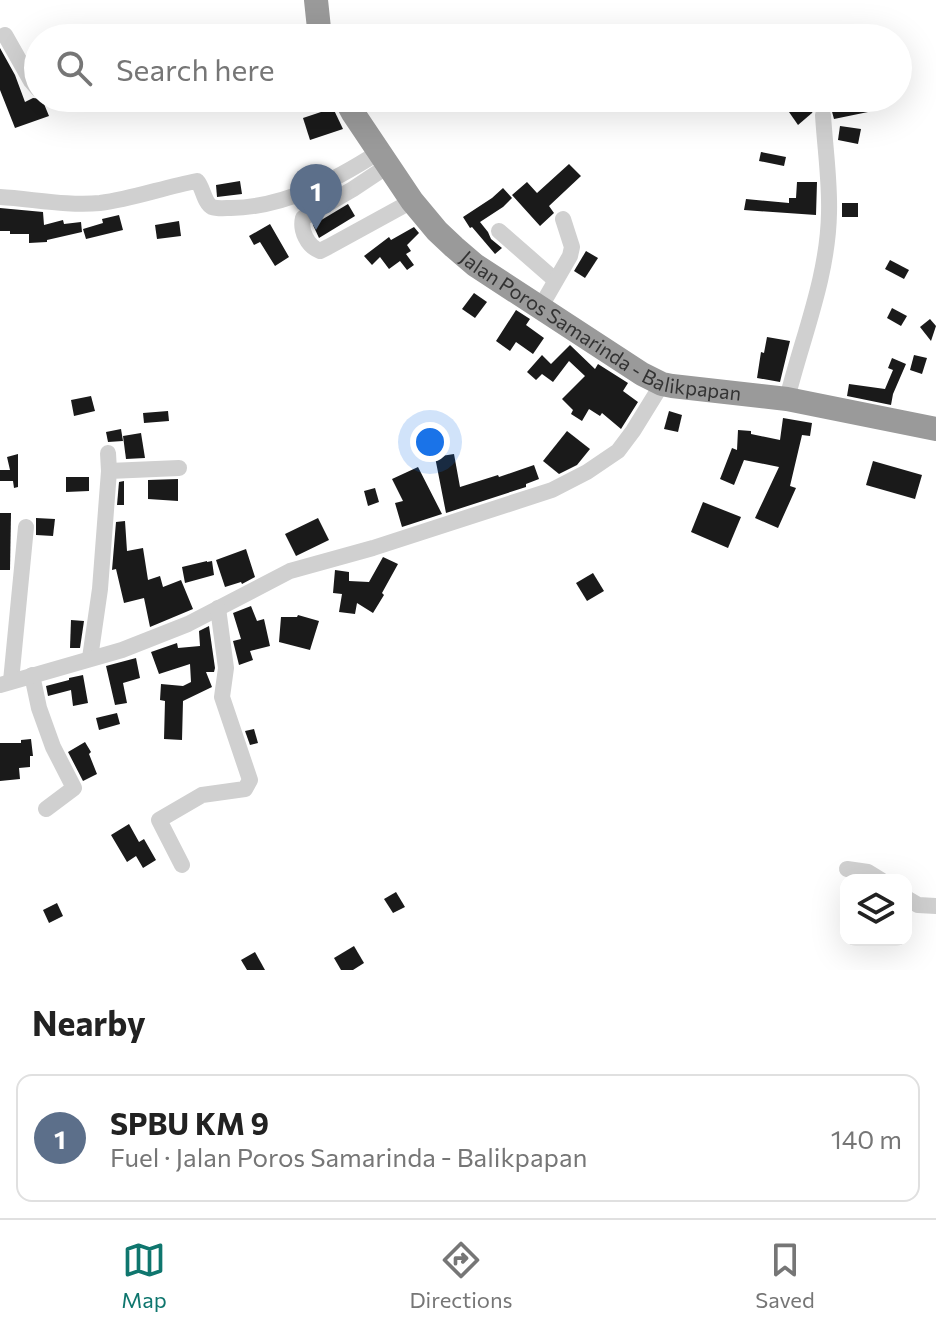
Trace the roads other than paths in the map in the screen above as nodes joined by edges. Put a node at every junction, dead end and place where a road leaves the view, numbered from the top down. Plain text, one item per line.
1 (316, 0) edge
2 (319, 24) edge
3 (5, 35) dead end
4 (24, 69) edge
5 (352, 112) edge
6 (823, 115) dead end
7 (384, 158) junction
8 (0, 197) edge
9 (412, 201) junction
10 (563, 219) dead end
11 (499, 231) dead end
12 (555, 280) junction
13 (540, 308) junction
14 (662, 384) junction
15 (787, 399) junction
16 (936, 429) edge
17 (108, 453) dead end
18 (179, 468) dead end
19 (109, 471) junction
20 (26, 527) dead end
21 (218, 608) junction
22 (90, 658) junction
23 (32, 675) junction
24 (6, 683) edge
25 (46, 809) dead end
26 (182, 865) dead end
27 (847, 869) dead end
28 (871, 874) edge
29 (912, 902) edge
30 (936, 906) edge

1 - 2 highway
3 - 4 street
5 - 7 highway, Jalan Poros Samarinda - Balikpapan
6 - 15 street
7 - 8 street
7 - 9 highway, Jalan Poros Samarinda - Balikpapan
7 - 9 street
9 - 13 highway, Jalan Poros Samarinda - Balikpapan
10 - 12 street
11 - 12 street
12 - 13 street
13 - 14 highway, Jalan Poros Samarinda - Balikpapan
14 - 15 highway, Jalan Poros Samarinda - Balikpapan
14 - 21 street
15 - 16 highway, Jalan Poros Samarinda - Balikpapan
17 - 19 street
18 - 19 street
19 - 22 street
20 - 24 street
21 - 22 street
21 - 26 street
22 - 23 street
23 - 24 street
23 - 25 street
27 - 28 street
29 - 30 street

